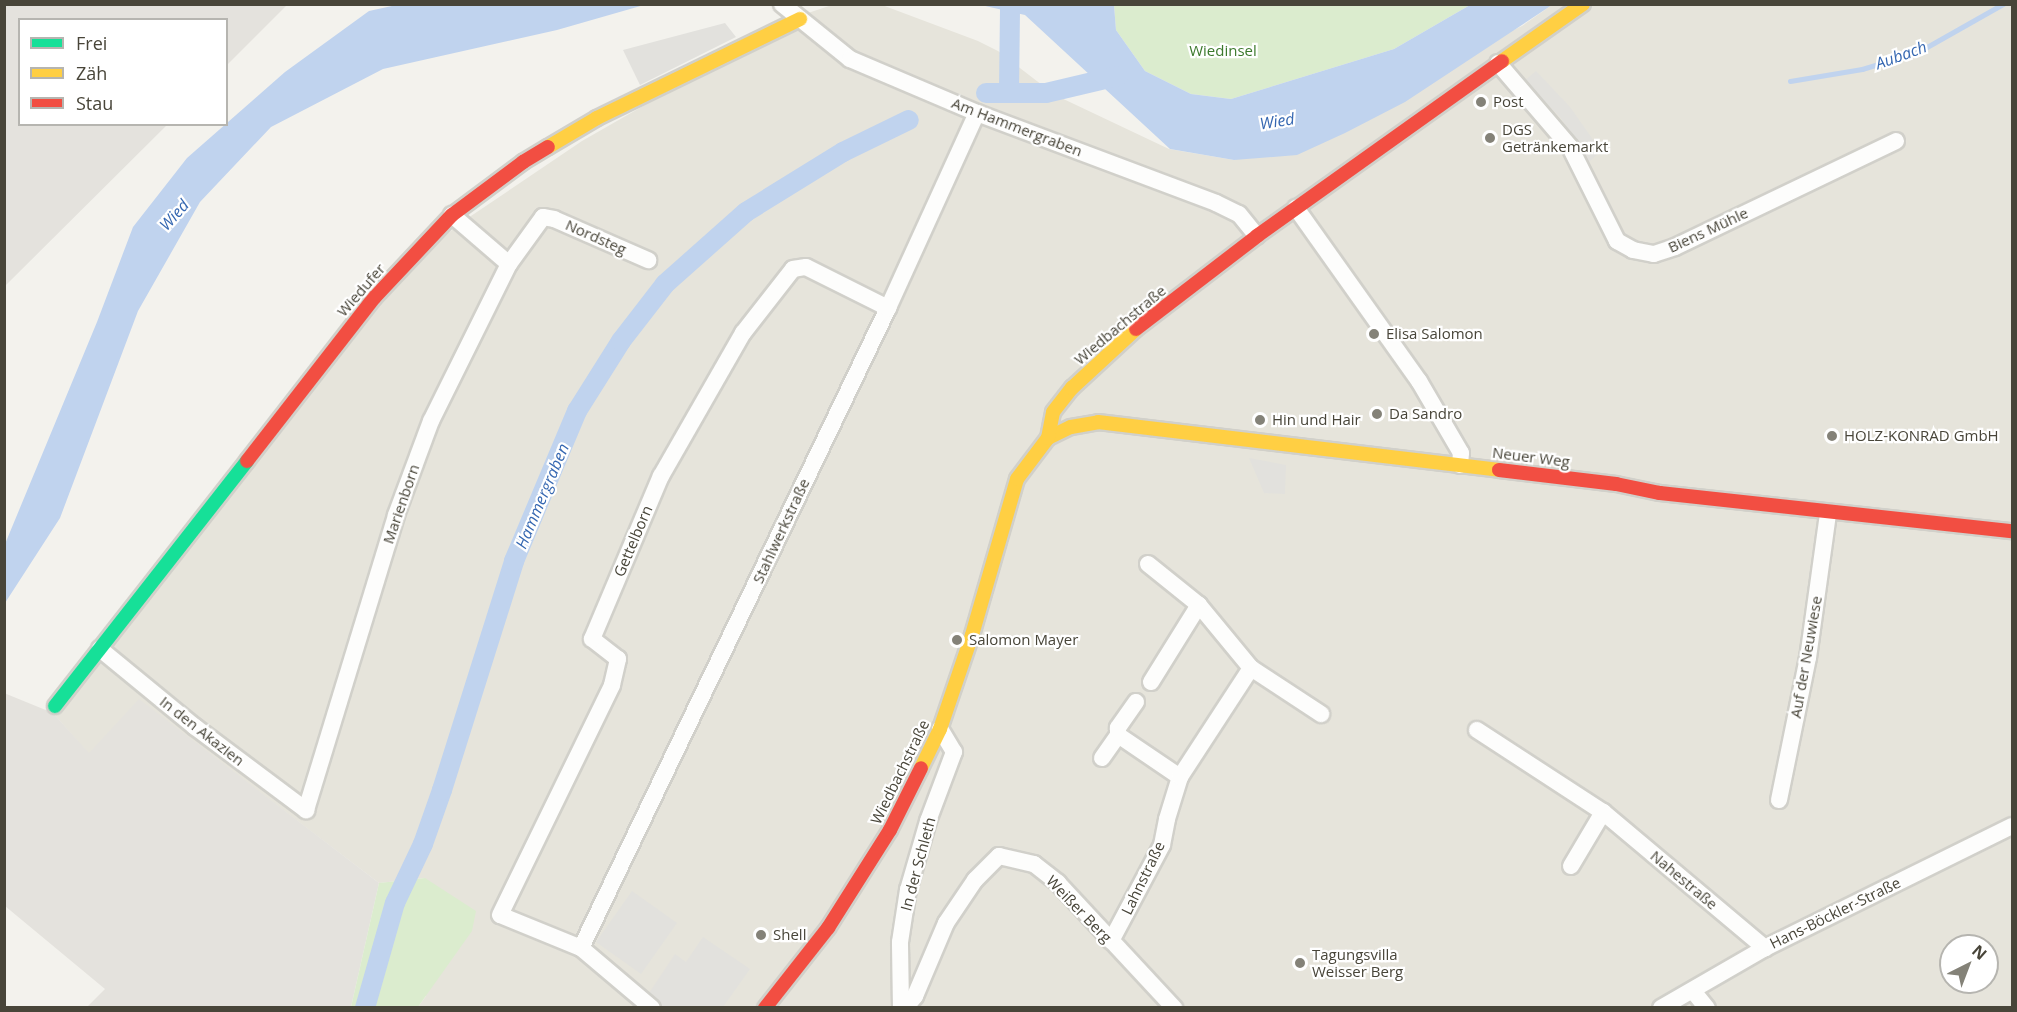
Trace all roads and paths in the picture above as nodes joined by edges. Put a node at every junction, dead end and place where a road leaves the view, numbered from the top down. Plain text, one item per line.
1 (782, 4) edge
2 (1583, 4) edge
3 (800, 19) junction
4 (1498, 63) junction
5 (977, 113) junction
6 (1896, 141) dead end
7 (1296, 208) junction
8 (452, 215) junction
9 (543, 217) joint
10 (1257, 236) junction
11 (648, 260) dead end
12 (509, 264) junction
13 (888, 308) junction
14 (1048, 438) junction
15 (1460, 465) junction
16 (1828, 513) junction
17 (2013, 531) edge
18 (1148, 564) dead end
19 (1199, 605) junction
20 (100, 649) junction
21 (1251, 668) junction
22 (1151, 682) dead end
23 (1136, 702) dead end
24 (55, 706) dead end
25 (1321, 714) dead end
26 (940, 729) junction
27 (1477, 730) dead end
28 (1118, 735) junction
29 (1102, 759) dead end
30 (1180, 777) junction
31 (1779, 800) dead end
32 (306, 810) joint
33 (1603, 813) junction
34 (2013, 826) edge
35 (1571, 866) dead end
36 (1111, 942) junction
37 (581, 948) junction
38 (1765, 948) junction
39 (1693, 991) junction
40 (652, 1008) edge
41 (765, 1008) edge
42 (903, 1008) edge
43 (1174, 1008) edge
44 (1661, 1008) edge
45 (1707, 1008) edge

1 - 3 street, Am Hammergraben
2 - 4 street, Wiedbachstraße
3 - 5 street, Am Hammergraben
3 - 8 street, Wiedufer
4 - 6 street, Biens Mühle
4 - 7 street, Wiedbachstraße
5 - 10 street, Am Hammergraben
5 - 13 street, Stahlwerkstraße
7 - 10 street, Wiedbachstraße
7 - 15 street
8 - 12 street
8 - 20 street, Wiedufer
9 - 11 street, Nordsteg
9 - 12 street, Marienborn
10 - 14 street, Wiedbachstraße
12 - 32 street, Marienborn
13 - 37 street, Stahlwerkstraße
13 - 37 street, Gettelborn
14 - 15 street, Neuer Weg
14 - 26 street, Wiedbachstraße
15 - 16 street, Neuer Weg
16 - 17 street, Neuer Weg
16 - 31 street, Auf der Neuwiese
18 - 19 street
19 - 21 street
19 - 22 street
20 - 24 street, Wiedufer
20 - 32 street, In den Akazien
21 - 25 street
21 - 30 street, Lahnstraße
23 - 28 street
26 - 41 street, Wiedbachstraße
26 - 42 street, In der Schleth
27 - 33 street, Nahestraße
28 - 29 street
28 - 30 street
30 - 36 street, Lahnstraße
33 - 35 street
33 - 38 street, Nahestraße
34 - 38 street, Hans-Böckler-Straße
36 - 42 street, Weißer Berg
36 - 43 street, Weißer Berg
37 - 40 street
38 - 39 street, Hans-Böckler-Straße
39 - 44 street, Hans-Böckler-Straße
39 - 45 street

